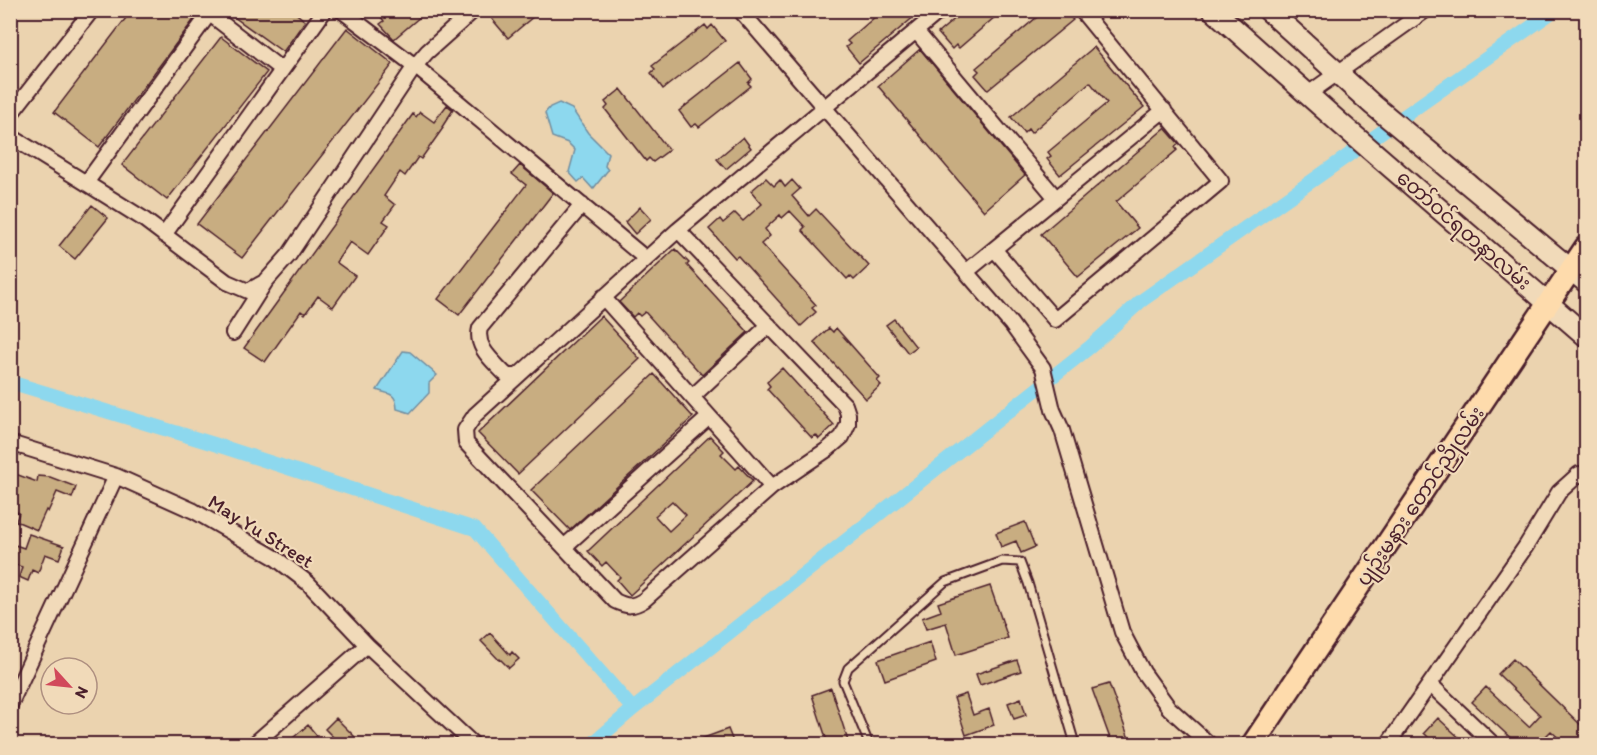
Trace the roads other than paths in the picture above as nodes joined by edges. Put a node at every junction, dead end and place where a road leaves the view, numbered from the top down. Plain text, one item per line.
1 (92, 10) edge
2 (325, 10) edge
3 (341, 10) edge
4 (474, 10) edge
5 (740, 10) edge
6 (941, 10) edge
7 (1081, 10) edge
8 (1213, 10) edge
9 (1268, 10) edge
10 (1426, 10) edge
11 (211, 12) edge
12 (916, 31) junction
13 (415, 66) junction
14 (282, 70) junction
15 (1338, 73) junction
16 (1308, 93) junction
17 (824, 107) junction
18 (1164, 110) junction
19 (10, 115) edge
20 (10, 136) edge
21 (86, 183) junction
22 (1056, 198) junction
23 (582, 205) junction
24 (678, 230) junction
25 (165, 235) junction
26 (1587, 247) edge
27 (994, 249) junction
28 (645, 258) junction
29 (966, 272) junction
30 (1579, 276) edge
31 (266, 281) junction
32 (603, 297) junction
33 (1549, 303) junction
34 (769, 325) junction
35 (233, 333) dead end
36 (1587, 336) edge
37 (517, 376) junction
38 (692, 397) junction
39 (709, 417) junction
40 (10, 443) edge
41 (1587, 475) edge
42 (116, 476) junction
43 (772, 487) junction
44 (564, 547) junction
45 (367, 645) junction
46 (1430, 684) junction
47 (10, 705) edge
48 (254, 744) edge
49 (473, 744) edge
50 (869, 744) edge
51 (1075, 744) edge
52 (1209, 744) edge
53 (1253, 744) edge
54 (1388, 744) edge
55 (1493, 744) edge

1 - 19 street
2 - 14 street
3 - 13 street
4 - 13 street
5 - 17 street
6 - 12 street
7 - 18 street
8 - 16 main road, တော်ဝင်ရတနာလမ်း
9 - 15 main road, တော်ဝင်ရတနာလမ်း
10 - 15 street
11 - 14 street
11 - 21 street
12 - 17 street
12 - 22 street
13 - 23 street
13 - 31 street
14 - 25 street
15 - 16 street
15 - 30 main road, တော်ဝင်ရတနာလမ်း
16 - 33 main road, တော်ဝင်ရတနာလမ်း
17 - 24 street
17 - 29 street
18 - 22 street
18 - 27 street
20 - 21 street
21 - 25 street
22 - 27 street
23 - 28 street
23 - 37 street
24 - 28 street
24 - 34 street
25 - 31 street
26 - 30 main road, ပျဉ်းမနား တောင်ညိုလမ်း
27 - 29 street
28 - 32 street
29 - 52 street
30 - 33 main road, ပျဉ်းမနား တောင်ညိုလမ်း
31 - 35 street
32 - 37 street
32 - 38 street
33 - 36 main road, တော်ဝင်ရတနာလမ်း
33 - 53 main road, ပျဉ်းမနား တောင်ညိုလမ်း
34 - 38 street
34 - 43 street
37 - 44 street
38 - 39 street
39 - 43 street
39 - 44 street
40 - 42 street, May Yu Street
41 - 46 street
42 - 45 street, May Yu Street
42 - 47 street
43 - 44 street
45 - 48 street
45 - 49 street, May Yu Street
46 - 54 street
46 - 55 street
50 - 51 lane

